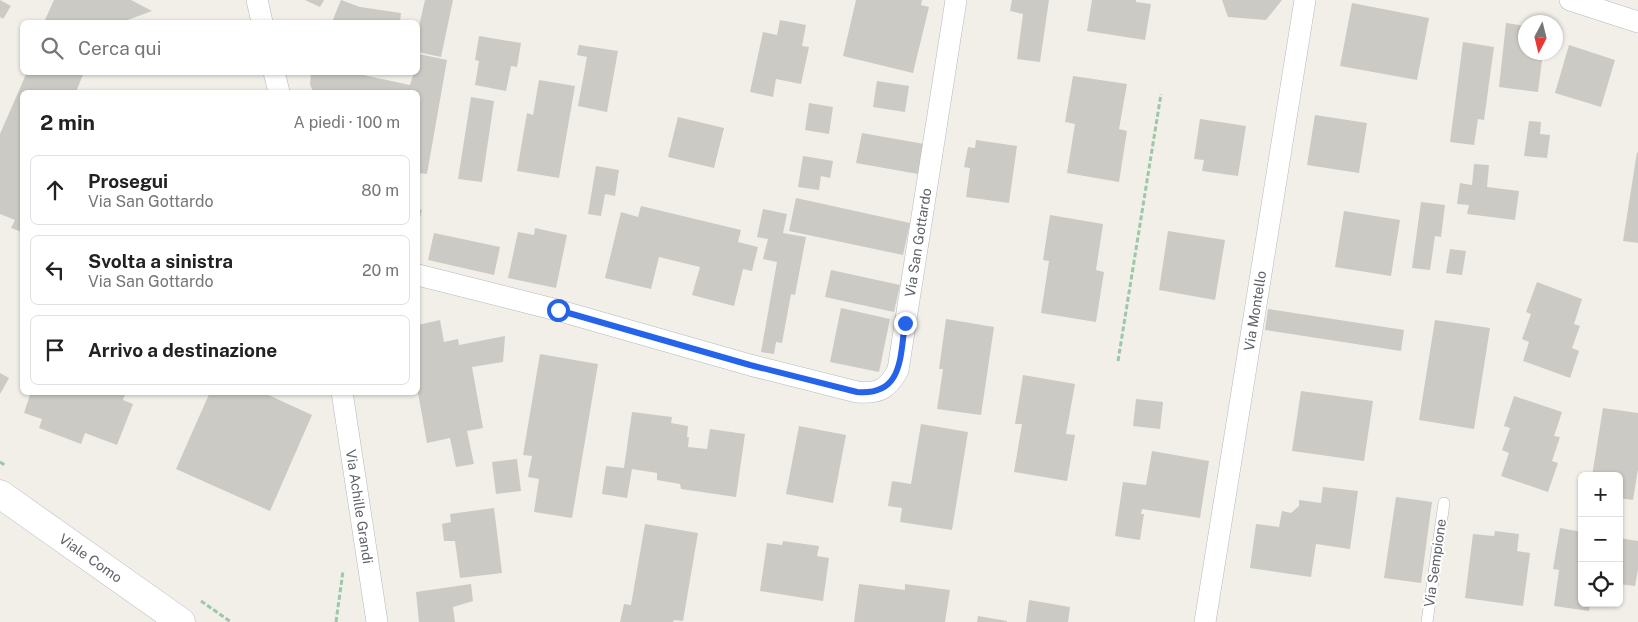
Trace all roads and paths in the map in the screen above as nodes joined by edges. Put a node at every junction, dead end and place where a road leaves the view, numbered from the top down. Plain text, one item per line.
1 (257, 0) edge
2 (956, 0) edge
3 (1305, 0) edge
4 (1570, 0) edge
5 (262, 20) edge
6 (1638, 22) edge
7 (275, 75) edge
8 (278, 90) edge
9 (1161, 94) dead end
10 (420, 276) edge
11 (1118, 361) dead end
12 (342, 395) edge
13 (0, 494) edge
14 (1444, 503) dead end
15 (343, 571) dead end
16 (377, 621) edge
17 (181, 622) edge
18 (336, 622) edge
19 (1205, 622) edge
20 (1427, 622) edge

1 - 5 street
2 - 10 street, Via San Gottardo
3 - 19 street, Via Montello
4 - 6 street
7 - 8 street
9 - 11 path
12 - 16 street, Via Achille Grandi
13 - 17 main road, Viale Como
14 - 20 lane, Via Sempione
15 - 18 path

